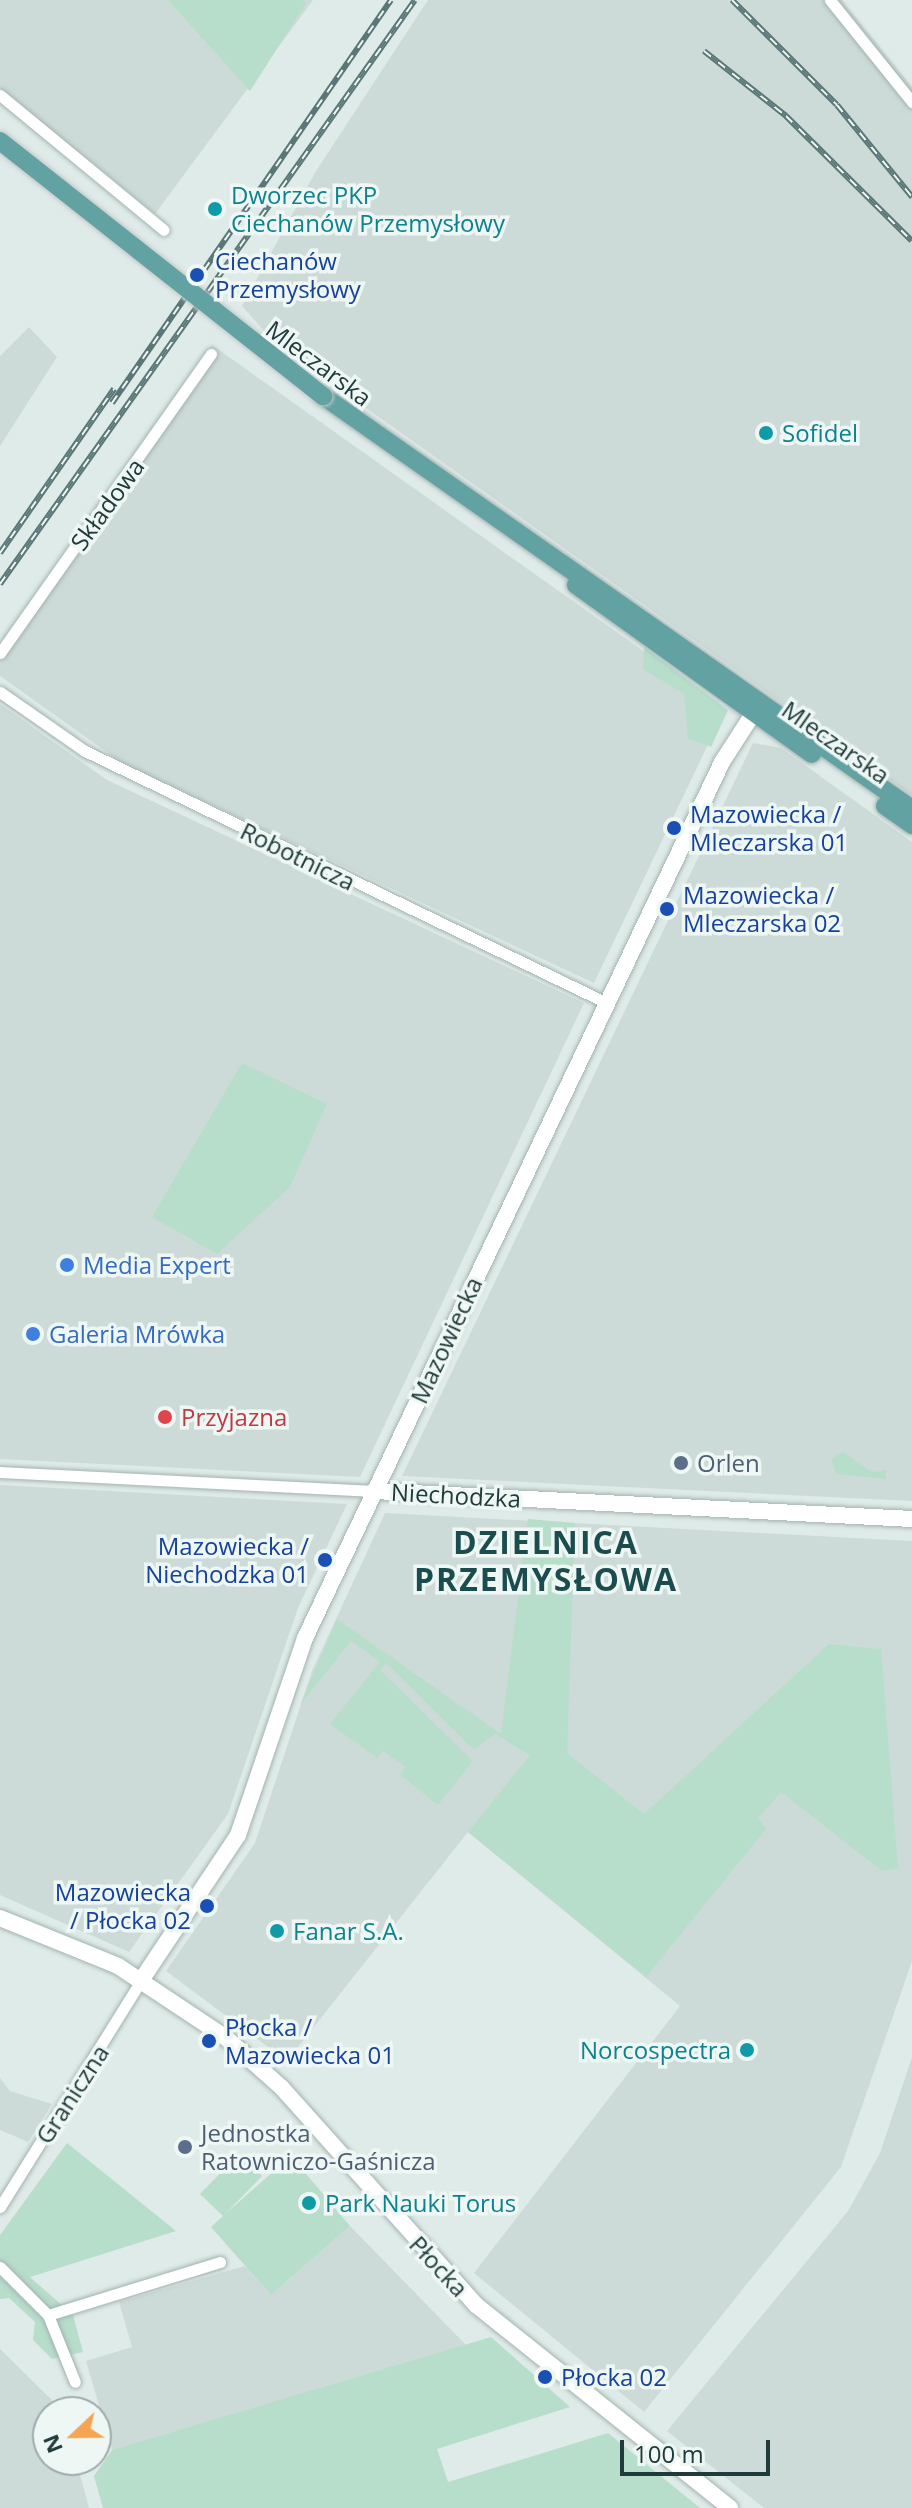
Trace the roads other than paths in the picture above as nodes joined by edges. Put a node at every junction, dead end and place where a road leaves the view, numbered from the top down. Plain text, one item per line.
1 (830, 0) edge
2 (0, 95) edge
3 (912, 102) edge
4 (0, 141) edge
5 (164, 230) dead end
6 (211, 354) dead end
7 (0, 653) edge
8 (0, 692) edge
9 (757, 707) junction
10 (912, 809) edge
11 (912, 825) edge
12 (607, 1003) junction
13 (0, 1472) edge
14 (374, 1491) junction
15 (912, 1519) edge
16 (0, 1918) edge
17 (142, 1979) junction
18 (0, 2207) edge
19 (220, 2262) dead end
20 (0, 2267) edge
21 (48, 2315) junction
22 (75, 2382) dead end
23 (730, 2508) edge

1 - 3 street
2 - 5 street
4 - 9 main road, Mleczarska, bridge
6 - 7 street, Składowa
8 - 12 street, Robotnicza
9 - 10 main road, Mleczarska
9 - 11 main road, Mleczarska
9 - 12 street, Mazowiecka
12 - 14 street, Mazowiecka
13 - 14 street, Niechodzka
14 - 15 street, Niechodzka
14 - 17 street, Mazowiecka
16 - 17 street, Płocka
17 - 18 street, Graniczna
17 - 23 street, Płocka
19 - 21 street
20 - 21 street
21 - 22 street

